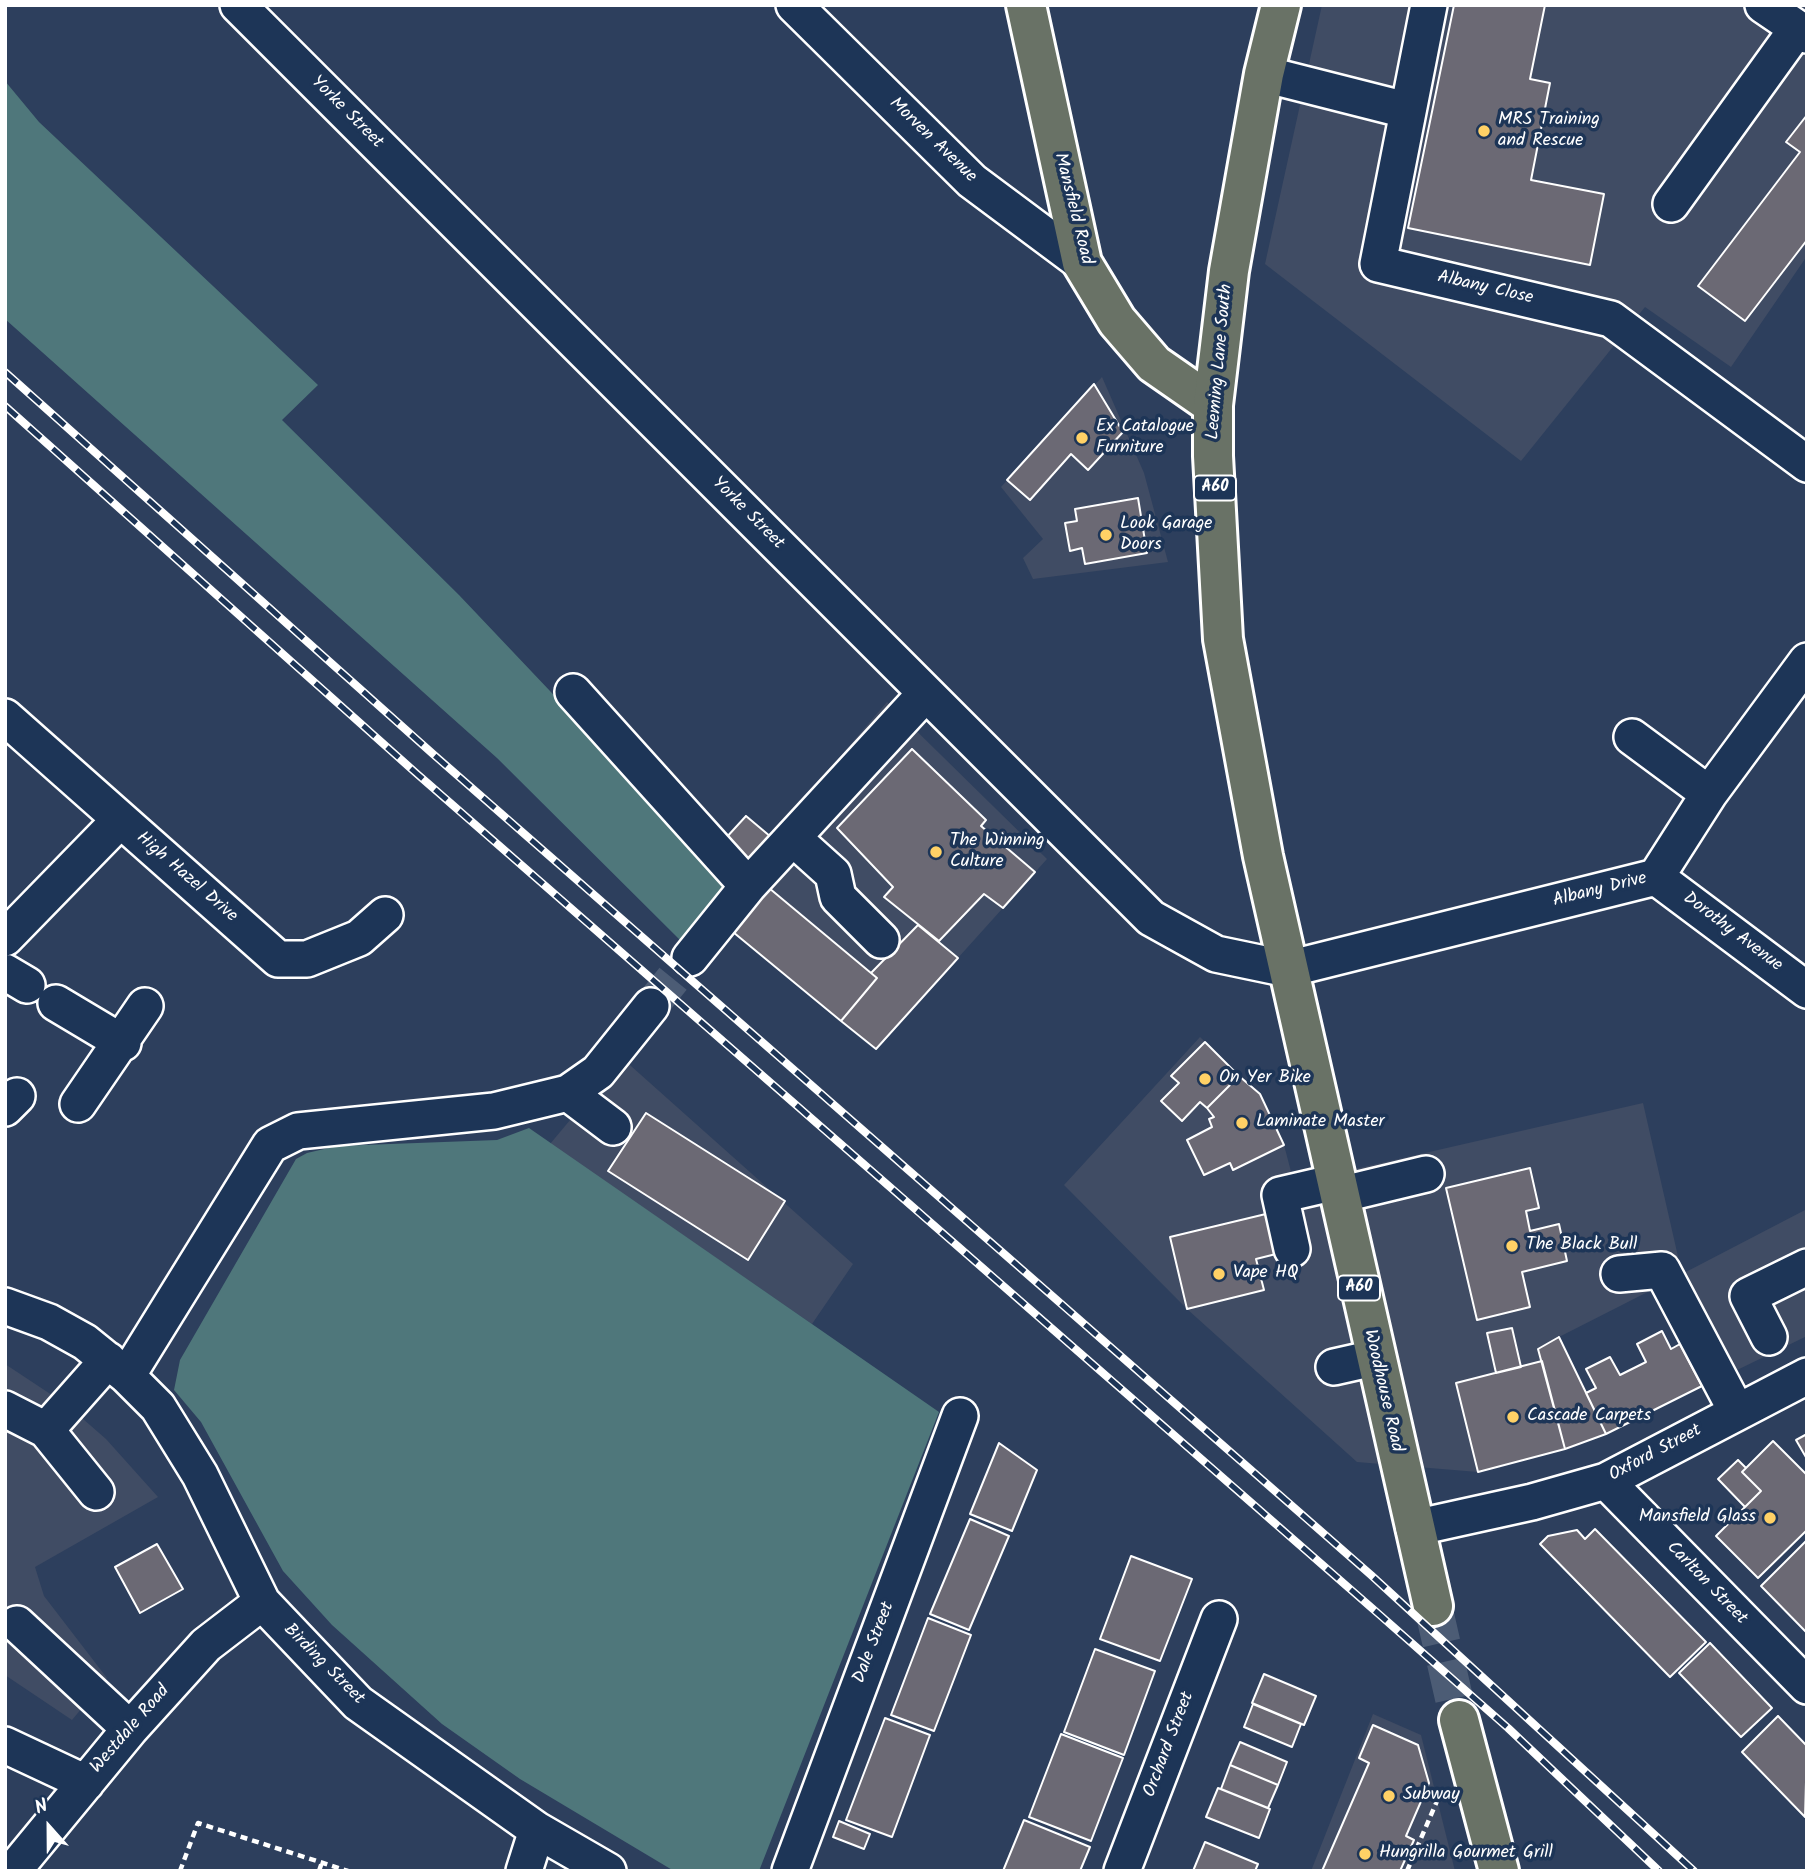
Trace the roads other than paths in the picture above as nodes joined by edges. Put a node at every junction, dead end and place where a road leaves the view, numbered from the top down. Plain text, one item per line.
1 (238, 5) edge
2 (794, 5) edge
3 (1026, 5) edge
4 (1281, 5) edge
5 (1429, 5) edge
6 (1763, 5) edge
7 (1802, 32) edge
8 (1264, 74) junction
9 (1406, 110) junction
10 (1671, 204) dead end
11 (1082, 263) junction
12 (1213, 405) junction
13 (1807, 464) edge
14 (1807, 661) edge
15 (573, 692) dead end
16 (926, 693) junction
17 (5, 717) edge
18 (1632, 737) dead end
19 (1709, 794) junction
20 (120, 820) junction
21 (793, 838) junction
22 (1656, 877) junction
23 (748, 886) junction
24 (385, 915) dead end
25 (5, 938) edge
26 (881, 940) dead end
27 (690, 958) tunnel mouth
28 (1288, 969) junction
29 (1807, 990) edge
30 (56, 1003) dead end
31 (145, 1006) dead end
32 (651, 1006) tunnel mouth
33 (123, 1043) junction
34 (568, 1093) junction
35 (79, 1104) dead end
36 (613, 1127) dead end
37 (1426, 1174) dead end
38 (1338, 1188) junction
39 (1292, 1249) dead end
40 (1807, 1267) edge
41 (1619, 1275) dead end
42 (5, 1306) edge
43 (1769, 1337) dead end
44 (1374, 1358) junction
45 (1334, 1367) dead end
46 (118, 1368) junction
47 (1807, 1376) edge
48 (5, 1409) edge
49 (1737, 1412) junction
50 (960, 1416) dead end
51 (46, 1430) junction
52 (1606, 1481) junction
53 (96, 1492) dead end
54 (1414, 1528) junction
55 (262, 1602) junction
56 (1433, 1606) tunnel mouth
57 (1219, 1619) dead end
58 (17, 1624) dead end
59 (1807, 1686) edge
60 (130, 1729) junction
61 (1461, 1730) tunnel mouth
62 (5, 1745) edge
63 (86, 1783) junction
64 (537, 1830) junction
65 (13, 1871) edge
66 (524, 1871) edge
67 (608, 1871) edge
68 (790, 1871) edge
69 (1122, 1871) edge
70 (1499, 1871) edge

1 - 16 street, Yorke Street
2 - 11 street, Morven Avenue
3 - 11 main road, Mansfield Road
4 - 8 main road, Leeming Lane South / A60
5 - 9 street, Albany Close
6 - 7 street
7 - 10 street
8 - 9 street
8 - 12 main road, Leeming Lane South / A60
9 - 13 street, Albany Close
11 - 12 main road, Mansfield Road
12 - 28 main road, Leeming Lane South / A60
14 - 19 street, Albany Drive
15 - 23 street
16 - 21 street
16 - 28 street, Yorke Street
17 - 20 street, High Hazel Drive
18 - 19 street
19 - 22 street, Albany Drive
20 - 24 street, High Hazel Drive
20 - 25 street
21 - 23 street
21 - 26 street
22 - 28 street, Albany Drive
22 - 29 street, Dorothy Avenue
23 - 27 street
28 - 38 main road, Woodhouse Road / A60
30 - 33 street
31 - 33 street
32 - 34 street
33 - 35 street
34 - 36 street
34 - 46 street
37 - 38 street
38 - 39 street
38 - 44 main road, Woodhouse Road / A60
40 - 43 street
41 - 49 street
42 - 46 street, Birding Street
44 - 45 street
44 - 54 main road, Woodhouse Road / A60
46 - 51 street
46 - 55 street, Birding Street
47 - 49 street, Oxford Street
48 - 51 street
49 - 52 street, Oxford Street
50 - 68 street, Dale Street
51 - 53 street
52 - 54 street, Oxford Street
52 - 59 street, Carlton Street
54 - 56 main road, Woodhouse Road / A60
55 - 60 street, Westdale Road
55 - 64 street, Birding Street
57 - 69 street, Orchard Street
58 - 60 street
60 - 63 street, Westdale Road
61 - 70 main road
62 - 63 street
63 - 65 street, Westdale Road
64 - 66 street
64 - 67 street, Birding Street

